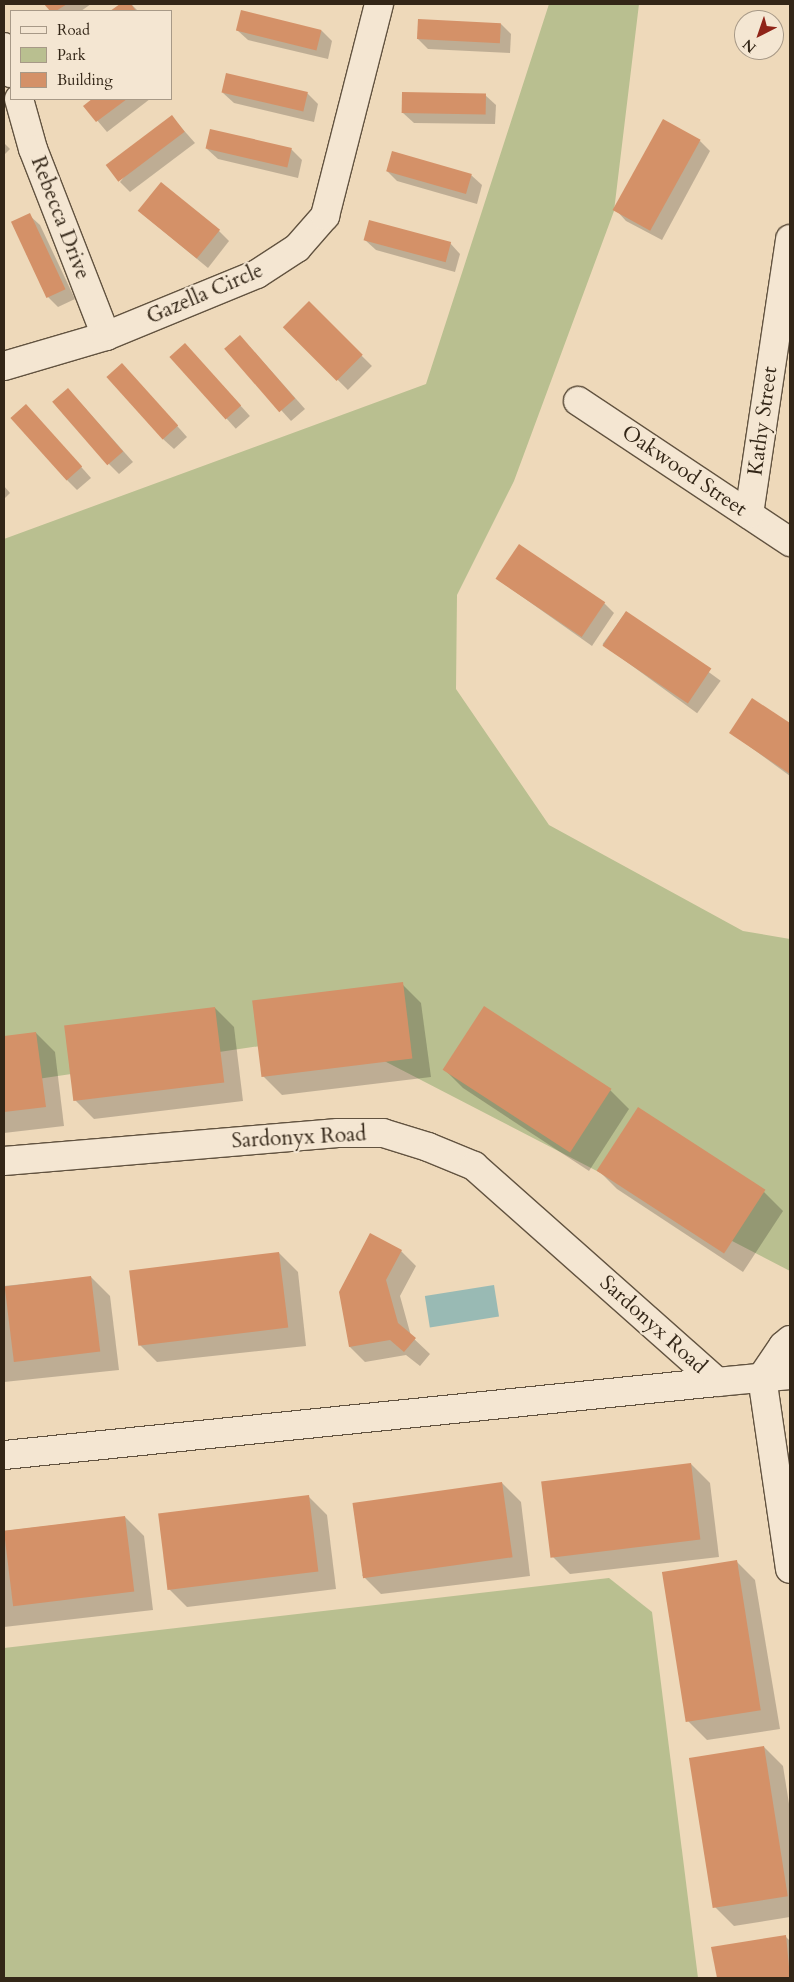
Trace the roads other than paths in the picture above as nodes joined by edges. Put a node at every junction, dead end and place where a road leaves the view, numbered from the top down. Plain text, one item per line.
1 (379, 4) edge
2 (4, 47) edge
3 (10, 69) edge
4 (19, 100) edge
5 (790, 239) edge
6 (106, 336) junction
7 (4, 366) edge
8 (578, 401) dead end
9 (749, 514) junction
10 (790, 542) edge
11 (4, 1161) edge
12 (790, 1340) edge
13 (790, 1375) edge
14 (762, 1378) junction
15 (717, 1382) junction
16 (4, 1455) edge
17 (790, 1569) edge

1 - 6 street, Gazella Circle
2 - 3 street
4 - 6 street, Rebecca Drive
5 - 9 street, Kathy Street
6 - 7 street, Gazella Circle
8 - 9 street, Oakwood Street
9 - 10 street, Oakwood Street
11 - 15 street, Sardonyx Road
12 - 14 street
13 - 14 street, Sardonyx Road
14 - 15 street, Sardonyx Road
14 - 17 street
15 - 16 street, Sardonyx Road

